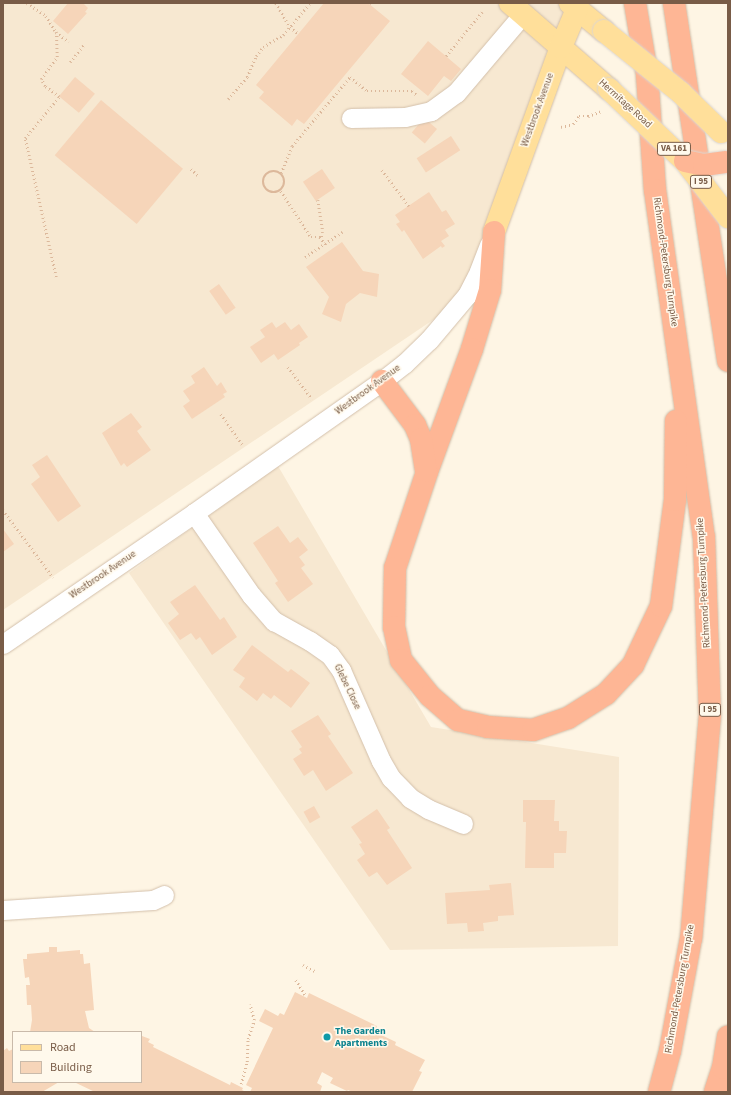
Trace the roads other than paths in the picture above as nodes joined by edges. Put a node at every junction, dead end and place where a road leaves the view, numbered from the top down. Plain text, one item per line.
1 (635, 3) edge
2 (674, 3) edge
3 (574, 6) edge
4 (517, 9) edge
5 (561, 47) junction
6 (351, 118) dead end
7 (725, 136) edge
8 (685, 161) junction
9 (727, 162) edge
10 (728, 217) edge
11 (494, 232) junction
12 (674, 326) junction
13 (728, 361) edge
14 (382, 382) junction
15 (427, 472) junction
16 (194, 513) junction
17 (3, 644) edge
18 (463, 824) dead end
19 (164, 895) dead end
20 (3, 910) edge
21 (728, 1036) edge
22 (659, 1092) edge
23 (715, 1092) edge

1 - 12 highway, Richmond-Petersburg Turnpike / I 95
2 - 13 highway, I 95
3 - 5 main road, Westbrook Avenue
3 - 7 main road, bridge
4 - 5 main road, Hermitage Road / VA 161
4 - 6 street
5 - 8 main road, Hermitage Road / VA 161, bridge
5 - 11 main road, Westbrook Avenue
8 - 9 highway, bridge
8 - 10 main road, Hermitage Road / VA 161, bridge
11 - 14 street, Westbrook Avenue
11 - 15 highway
12 - 15 highway
12 - 22 highway, Richmond-Petersburg Turnpike / I 95
14 - 15 highway
14 - 16 street, Westbrook Avenue
16 - 17 street, Westbrook Avenue
16 - 18 street, Glebe Close
19 - 20 street
21 - 23 highway

